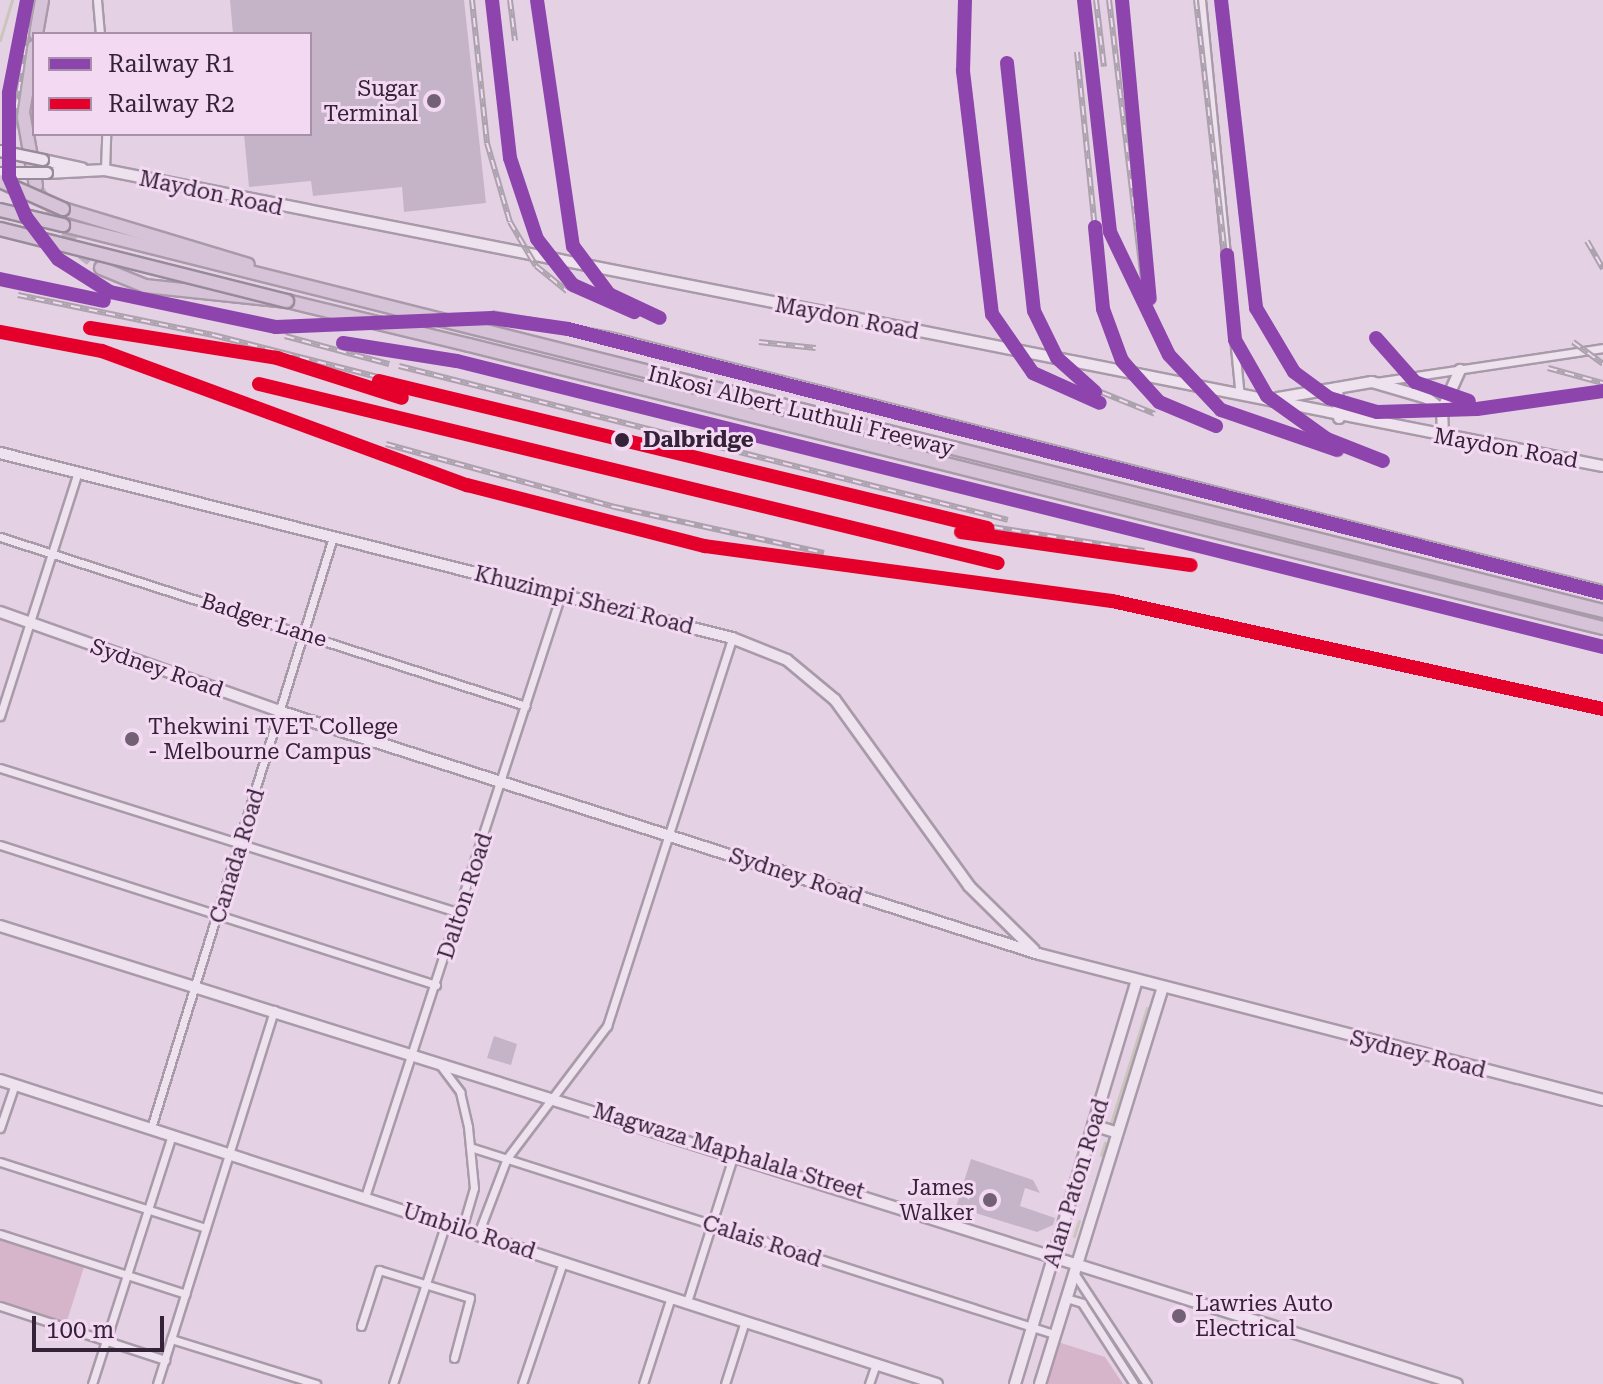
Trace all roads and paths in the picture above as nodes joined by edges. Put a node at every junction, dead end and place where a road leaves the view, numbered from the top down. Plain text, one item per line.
1 (42, 0) edge
2 (97, 0) edge
3 (1201, 0) edge
4 (36, 32) edge
5 (100, 32) edge
6 (32, 59) edge
7 (106, 136) edge
8 (0, 151) edge
9 (105, 170) junction
10 (91, 171) junction
11 (0, 173) edge
12 (0, 181) edge
13 (36, 186) tunnel mouth
14 (0, 210) edge
15 (1, 230) edge
16 (101, 268) tunnel mouth
17 (323, 291) junction
18 (287, 301) junction
19 (1603, 348) edge
20 (1460, 370) junction
21 (1372, 382) junction
22 (1337, 388) junction
23 (1239, 390) junction
24 (1276, 399) junction
25 (1442, 410) junction
26 (1339, 418) junction
27 (1443, 436) junction
28 (0, 453) edge
29 (1603, 466) edge
30 (77, 474) junction
31 (0, 537) edge
32 (333, 537) junction
33 (52, 553) junction
34 (561, 594) junction
35 (1603, 611) edge
36 (0, 612) edge
37 (30, 623) junction
38 (1603, 628) edge
39 (306, 633) junction
40 (732, 638) junction
41 (3, 692) edge
42 (526, 706) junction
43 (282, 712) junction
44 (0, 716) edge
45 (0, 768) edge
46 (502, 782) junction
47 (670, 836) junction
48 (240, 844) junction
49 (0, 845) edge
50 (459, 913) junction
51 (219, 915) junction
52 (0, 926) edge
53 (1039, 954) junction
54 (1136, 982) junction
55 (436, 985) junction
56 (194, 987) junction
57 (1162, 990) junction
58 (274, 1010) junction
59 (411, 1053) junction
60 (438, 1062) junction
61 (0, 1080) edge
62 (15, 1084) junction
63 (554, 1096) junction
64 (1603, 1100) edge
65 (1093, 1125) junction
66 (0, 1128) edge
67 (151, 1128) junction
68 (1115, 1132) junction
69 (172, 1135) junction
70 (470, 1147) junction
71 (734, 1152) junction
72 (229, 1153) junction
73 (507, 1158) junction
74 (0, 1162) edge
75 (365, 1197) junction
76 (148, 1209) junction
77 (446, 1223) junction
78 (711, 1225) junction
79 (206, 1228) junction
80 (462, 1229) junction
81 (0, 1234) edge
82 (478, 1234) junction
83 (1053, 1254) junction
84 (563, 1262) junction
85 (1075, 1268) junction
86 (126, 1275) junction
87 (425, 1284) junction
88 (186, 1294) junction
89 (671, 1297) junction
90 (1065, 1298) junction
91 (687, 1302) junction
92 (0, 1306) edge
93 (745, 1321) junction
94 (361, 1326) dead end
95 (1033, 1328) junction
96 (1054, 1334) junction
97 (171, 1339) junction
98 (106, 1342) junction
99 (1125, 1353) junction
100 (454, 1358) dead end
101 (1117, 1358) junction
102 (165, 1360) junction
103 (876, 1364) junction
104 (1136, 1369) junction
105 (1127, 1374) junction
106 (92, 1384) edge
107 (157, 1384) edge
108 (316, 1384) edge
109 (393, 1384) edge
110 (522, 1384) edge
111 (643, 1384) edge
112 (725, 1384) edge
113 (869, 1384) edge
114 (937, 1384) edge
115 (1015, 1384) edge
116 (1040, 1384) edge
117 (1134, 1384) edge
118 (1147, 1384) edge
119 (1457, 1384) edge

1 - 4 highway
2 - 5 street
3 - 23 street
6 - 13 highway
7 - 9 street
8 - 10 street, Maydon Road, bridge
9 - 10 street, Maydon Road
9 - 23 street, Maydon Road
10 - 11 street, Maydon Road, bridge
12 - 17 highway, bridge
14 - 17 highway, Inkosi Albert Luthuli Freeway, bridge
15 - 18 highway, Inkosi Albert Luthuli Freeway, bridge
16 - 18 highway
17 - 35 highway, Inkosi Albert Luthuli Freeway
18 - 38 highway, Inkosi Albert Luthuli Freeway
19 - 20 street
20 - 21 street
20 - 25 street
21 - 22 street
21 - 25 street
22 - 24 street
22 - 26 street
23 - 24 street, Maydon Road
24 - 26 street, Maydon Road
25 - 27 street
26 - 27 street, Maydon Road
27 - 29 street, Maydon Road
28 - 30 street, Khuzimpi Shezi Road
30 - 32 street, Khuzimpi Shezi Road
30 - 33 street
31 - 33 street, Badger Lane
32 - 34 street, Khuzimpi Shezi Road
32 - 39 street, Canada Road
33 - 37 street
33 - 39 street, Badger Lane
34 - 40 street, Khuzimpi Shezi Road
34 - 42 street, Dalton Road
36 - 37 street, Sydney Road
37 - 41 street
37 - 43 street, Sydney Road
39 - 42 street, Badger Lane
39 - 43 street, Canada Road
40 - 47 street
40 - 53 street, Khuzimpi Shezi Road
41 - 44 street
42 - 46 street, Dalton Road
43 - 46 street, Sydney Road
43 - 48 street, Canada Road
45 - 48 street
46 - 47 street, Sydney Road
46 - 50 street, Dalton Road
47 - 53 street, Sydney Road
47 - 63 street
48 - 50 street
48 - 51 street, Canada Road
49 - 51 street
50 - 55 street, Dalton Road
51 - 55 street
51 - 56 street, Canada Road
52 - 56 street, Magwaza Maphalala Street
53 - 54 street, Sydney Road
54 - 57 street, Sydney Road
54 - 65 street, Alan Paton Road
55 - 59 street, Dalton Road
56 - 58 street, Magwaza Maphalala Street
56 - 67 street, Canada Road
57 - 64 street, Sydney Road
57 - 68 street, Alan Paton Road
58 - 59 street, Magwaza Maphalala Street
58 - 72 street
59 - 60 street, Magwaza Maphalala Street
59 - 75 street, Dalton Road
60 - 63 street, Magwaza Maphalala Street
60 - 70 street
61 - 62 street, Umbilo Road
62 - 66 street
62 - 67 street, Umbilo Road
63 - 71 street, Magwaza Maphalala Street
63 - 73 street
65 - 68 street
65 - 83 street, Alan Paton Road
67 - 69 street, Umbilo Road
68 - 85 street, Alan Paton Road
69 - 72 street, Umbilo Road
69 - 76 street
70 - 73 street, Calais Road
70 - 80 street
71 - 78 street
71 - 83 street, Magwaza Maphalala Street
72 - 75 street, Umbilo Road
72 - 79 street
73 - 78 street, Calais Road
73 - 82 street
74 - 76 street
75 - 77 street, Umbilo Road
76 - 79 street
76 - 86 street
77 - 80 street, Umbilo Road
77 - 87 street
78 - 91 street
78 - 95 street, Calais Road
79 - 88 street
80 - 82 street, Umbilo Road
81 - 86 street
82 - 84 street, Umbilo Road
83 - 85 street, Magwaza Maphalala Street
83 - 95 street, Alan Paton Road
84 - 89 street, Umbilo Road
84 - 110 street
85 - 90 street, Alan Paton Road
85 - 99 street
85 - 119 street, Magwaza Maphalala Street
86 - 88 street
86 - 98 street
87 - 94 street
87 - 100 street
87 - 109 street
88 - 97 street
89 - 91 street, Umbilo Road
89 - 111 street
90 - 96 street, Alan Paton Road
90 - 101 street
91 - 93 street, Umbilo Road
92 - 98 street
93 - 103 street, Umbilo Road
93 - 112 street
95 - 96 street, Calais Road
95 - 115 street, Alan Paton Road
96 - 116 street, Alan Paton Road
97 - 102 street
97 - 108 street
98 - 102 street
98 - 106 street
99 - 101 street
99 - 104 street
101 - 105 street
102 - 107 street
103 - 113 street
103 - 114 street, Umbilo Road
104 - 105 street
104 - 118 street
105 - 117 street

